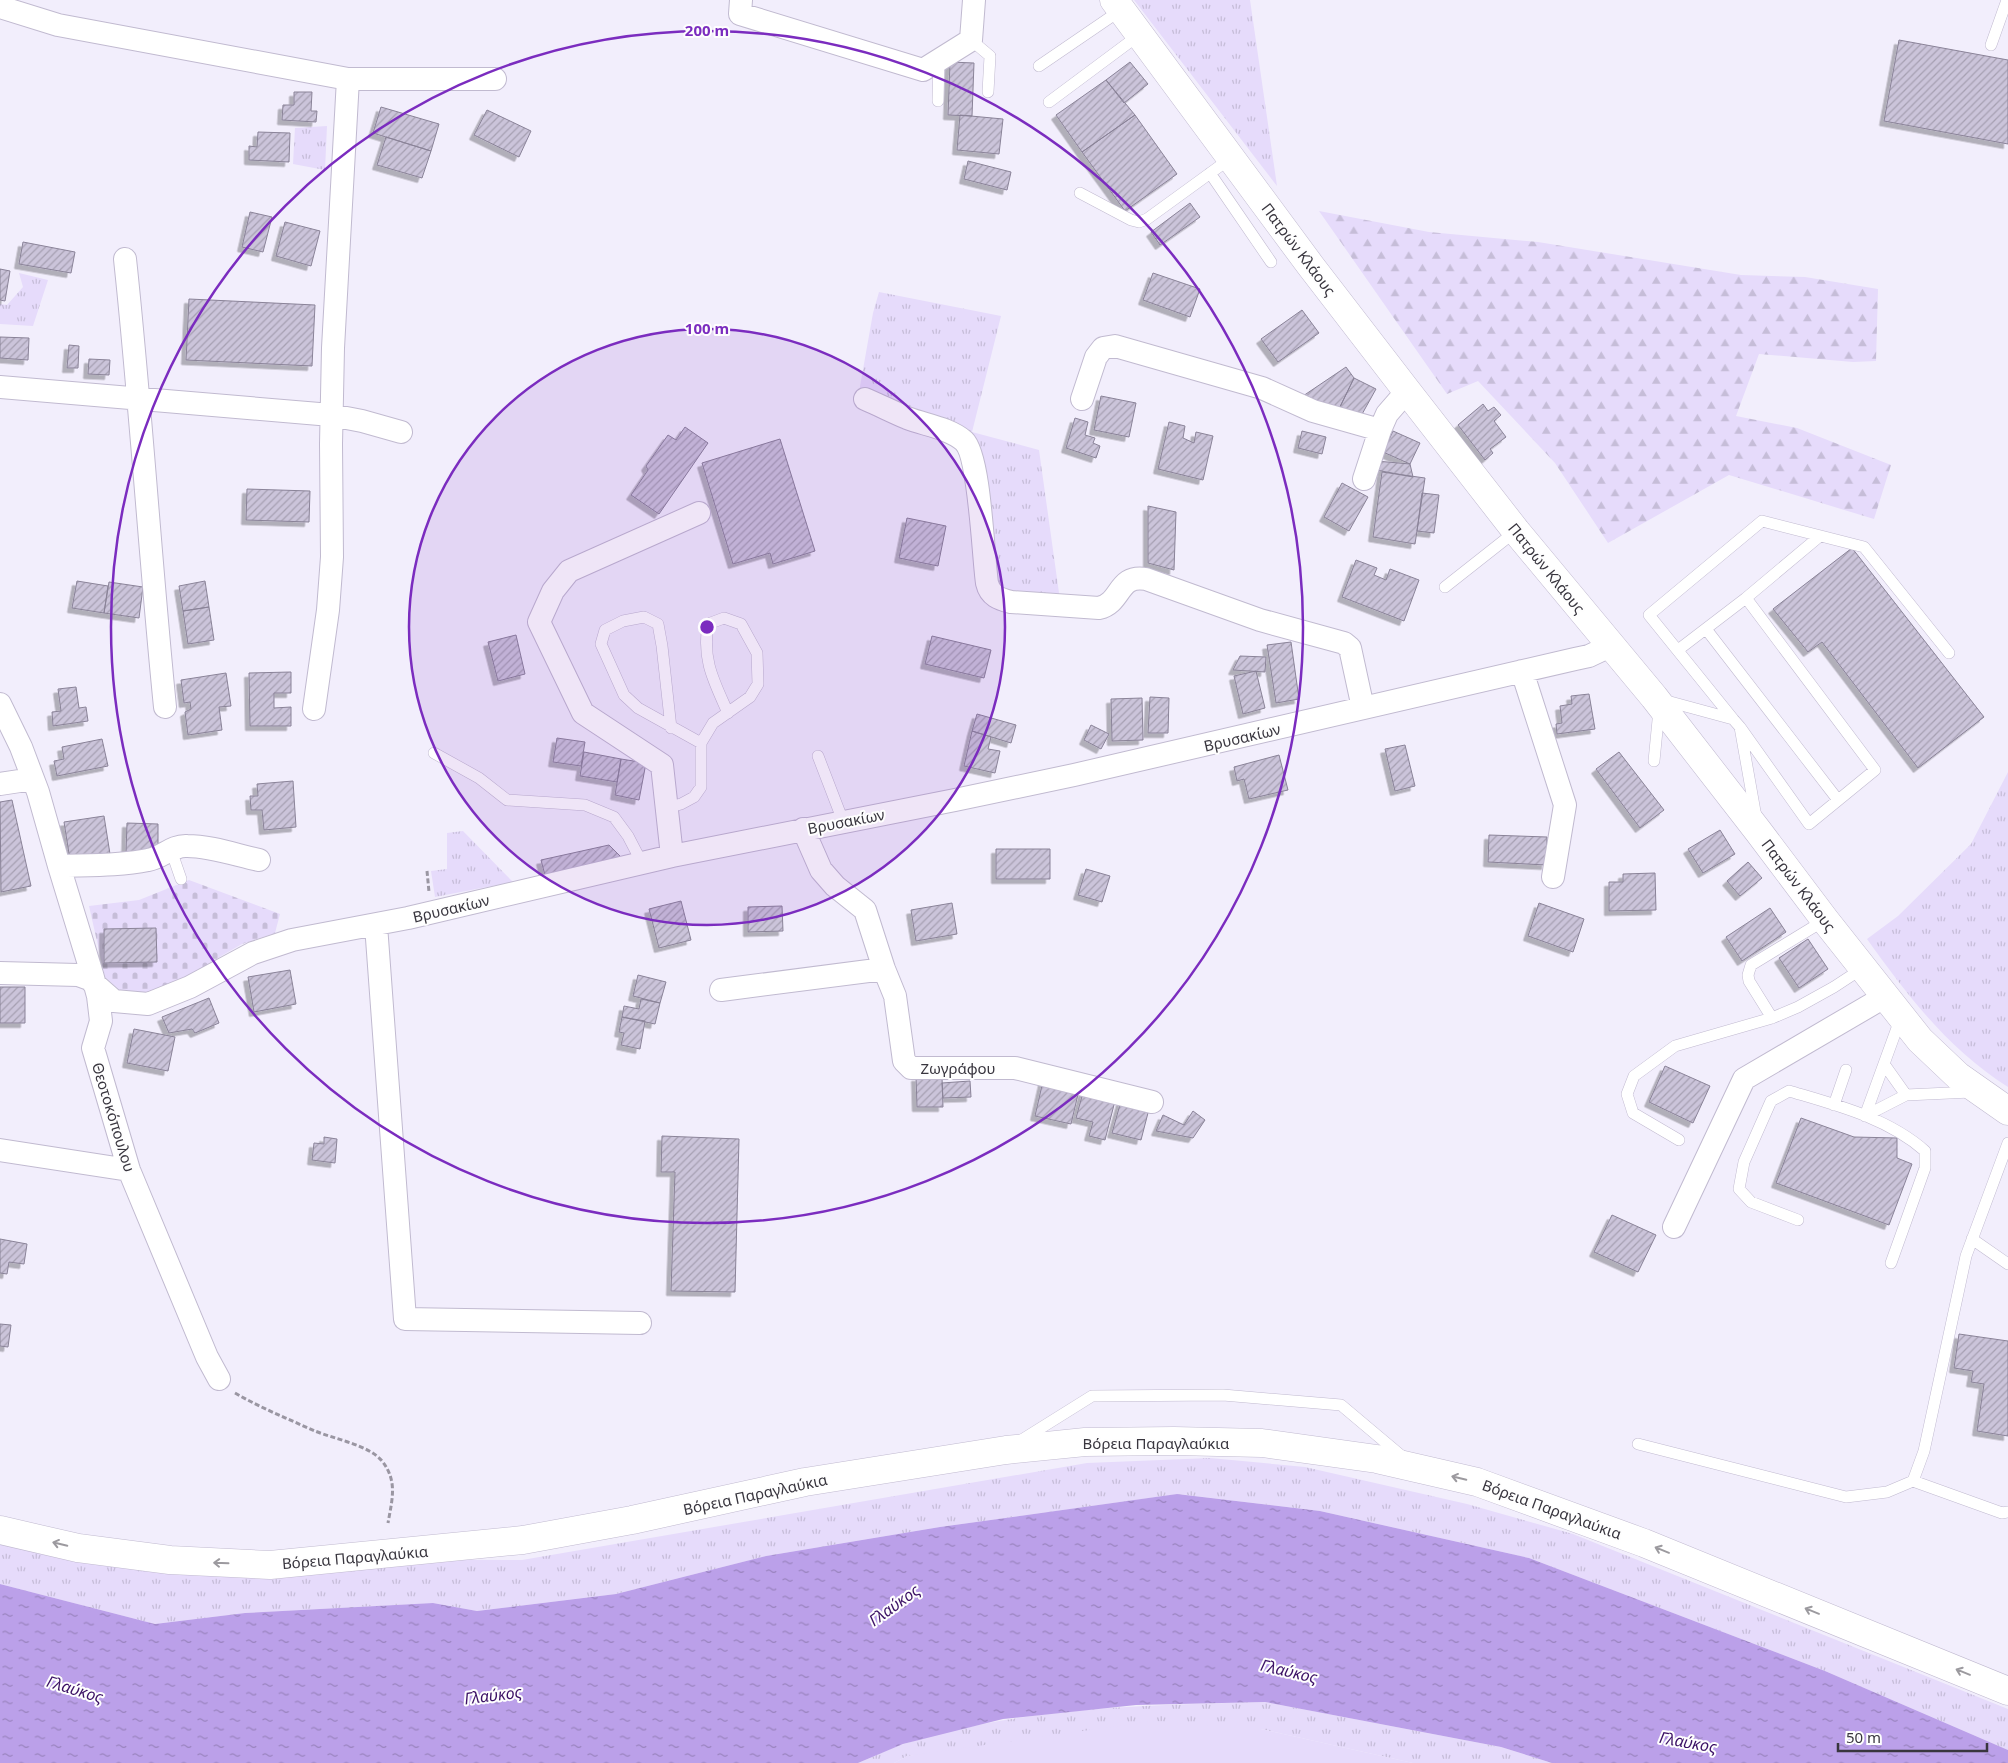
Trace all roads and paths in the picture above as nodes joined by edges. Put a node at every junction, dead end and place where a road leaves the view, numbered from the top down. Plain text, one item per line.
1 (741, 0) edge
2 (974, 0) edge
3 (2007, 0) edge
4 (1117, 5) edge
5 (0, 6) edge
6 (1139, 35) junction
7 (971, 40) junction
8 (1991, 45) dead end
9 (939, 60) junction
10 (1039, 66) dead end
11 (348, 79) junction
12 (495, 79) dead end
13 (988, 92) dead end
14 (938, 101) dead end
15 (1049, 102) dead end
16 (1220, 165) junction
17 (1080, 192) dead end
18 (125, 259) dead end
19 (1271, 262) dead end
20 (0, 387) edge
21 (1407, 391) junction
22 (139, 399) junction
23 (865, 399) dead end
24 (1082, 400) dead end
25 (331, 415) junction
26 (1380, 430) junction
27 (401, 432) dead end
28 (1364, 479) dead end
29 (699, 513) dead end
30 (1516, 531) junction
31 (1820, 536) junction
32 (1445, 587) dead end
33 (1746, 598) junction
34 (1706, 629) junction
35 (1610, 646) junction
36 (1678, 650) junction
37 (1949, 653) dead end
38 (1522, 671) junction
39 (1657, 702) junction
40 (0, 704) edge
41 (165, 707) dead end
42 (1363, 708) junction
43 (314, 709) dead end
44 (728, 713) junction
45 (1736, 723) junction
46 (671, 728) junction
47 (700, 743) junction
48 (434, 753) dead end
49 (818, 756) dead end
50 (1654, 761) dead end
51 (34, 779) junction
52 (0, 784) edge
53 (1838, 800) junction
54 (666, 808) junction
55 (843, 821) junction
56 (803, 829) junction
57 (1758, 831) junction
58 (171, 850) junction
59 (672, 856) junction
60 (259, 860) dead end
61 (642, 863) junction
62 (59, 866) junction
63 (1553, 877) dead end
64 (181, 879) dead end
65 (1825, 920) junction
66 (376, 925) junction
67 (1863, 968) junction
68 (884, 969) junction
69 (0, 973) edge
70 (95, 984) junction
71 (721, 990) dead end
72 (1894, 1006) junction
73 (1772, 1018) junction
74 (1884, 1064) junction
75 (1846, 1070) dead end
76 (1978, 1092) junction
77 (1906, 1095) junction
78 (1152, 1102) dead end
79 (1834, 1105) junction
80 (2008, 1111) edge
81 (1865, 1116) junction
82 (1679, 1140) dead end
83 (2008, 1143) edge
84 (0, 1150) edge
85 (129, 1170) junction
86 (1798, 1220) dead end
87 (1674, 1228) dead end
88 (1972, 1239) junction
89 (1891, 1264) dead end
90 (2008, 1264) edge
91 (640, 1323) dead end
92 (220, 1379) joint
93 (1638, 1444) dead end
94 (1006, 1450) junction
95 (1415, 1468) junction
96 (1913, 1481) junction
97 (2008, 1512) edge
98 (388, 1523) dead end
99 (0, 1530) edge
100 (2008, 1690) edge

1 - 9 street
2 - 7 street
3 - 8 lane
4 - 6 main road, Πατρών Κλάους
4 - 10 lane
5 - 11 street
6 - 15 lane
6 - 16 main road, Πατρών Κλάους
7 - 9 street
7 - 13 lane
9 - 14 lane
11 - 12 street
11 - 25 street
16 - 17 lane
16 - 19 lane
16 - 21 main road, Πατρών Κλάους
18 - 22 street
20 - 22 street
21 - 26 street
21 - 30 main road, Πατρών Κλάους
22 - 25 street
22 - 41 street
23 - 42 street
24 - 26 street
25 - 27 street
25 - 43 street
26 - 28 street
29 - 54 street
30 - 32 lane
30 - 35 main road, Πατρών Κλάους
31 - 33 lane
31 - 36 lane
31 - 37 lane
33 - 34 lane
33 - 53 lane
34 - 36 lane
34 - 53 lane
35 - 38 street, Βρυσακίων
35 - 39 main road, Πατρών Κλάους
36 - 45 lane
38 - 42 street, Βρυσακίων
38 - 63 street
39 - 45 lane
39 - 50 lane
39 - 57 main road, Πατρών Κλάους
40 - 51 street, Θεοτοκόπουλου
42 - 55 street, Βρυσακίων
44 - 44 lane
44 - 47 lane
45 - 53 lane
45 - 57 lane
46 - 46 lane
46 - 47 lane
47 - 54 lane
48 - 61 lane
49 - 55 lane
51 - 52 street
51 - 62 street, Θεοτοκόπουλου
54 - 59 street
55 - 56 street, Βρυσακίων
56 - 59 street, Βρυσακίων
56 - 68 street, Ζωγράφου
57 - 65 main road, Πατρών Κλάους
58 - 60 street
58 - 62 street
58 - 64 lane
59 - 61 street, Βρυσακίων
61 - 66 street, Βρυσακίων
62 - 70 street, Θεοτοκόπουλου
65 - 67 main road, Πατρών Κλάους
65 - 73 lane
66 - 70 street, Βρυσακίων
66 - 91 street
67 - 72 main road, Πατρών Κλάους
67 - 73 lane
68 - 71 street
68 - 78 street, Ζωγράφου
69 - 70 street, Βρυσακίων
70 - 85 street, Θεοτοκόπουλου
72 - 74 lane
72 - 76 main road, Πατρών Κλάους
72 - 87 street
73 - 82 lane
74 - 77 lane
74 - 81 lane
75 - 79 lane
76 - 77 lane
76 - 80 main road, Πατρών Κλάους
77 - 81 lane
79 - 81 lane
79 - 86 lane
81 - 89 lane
83 - 88 lane
84 - 85 street
85 - 92 street, Θεοτοκόπουλου
88 - 90 lane
88 - 96 lane
92 - 98 path
93 - 96 lane
94 - 95 main road, Βόρεια Παραγλαύκια
94 - 95 lane
94 -> 99 main road, Βόρεια Παραγλαύκια
100 -> 95 main road, Βόρεια Παραγλαύκια
96 - 97 lane

